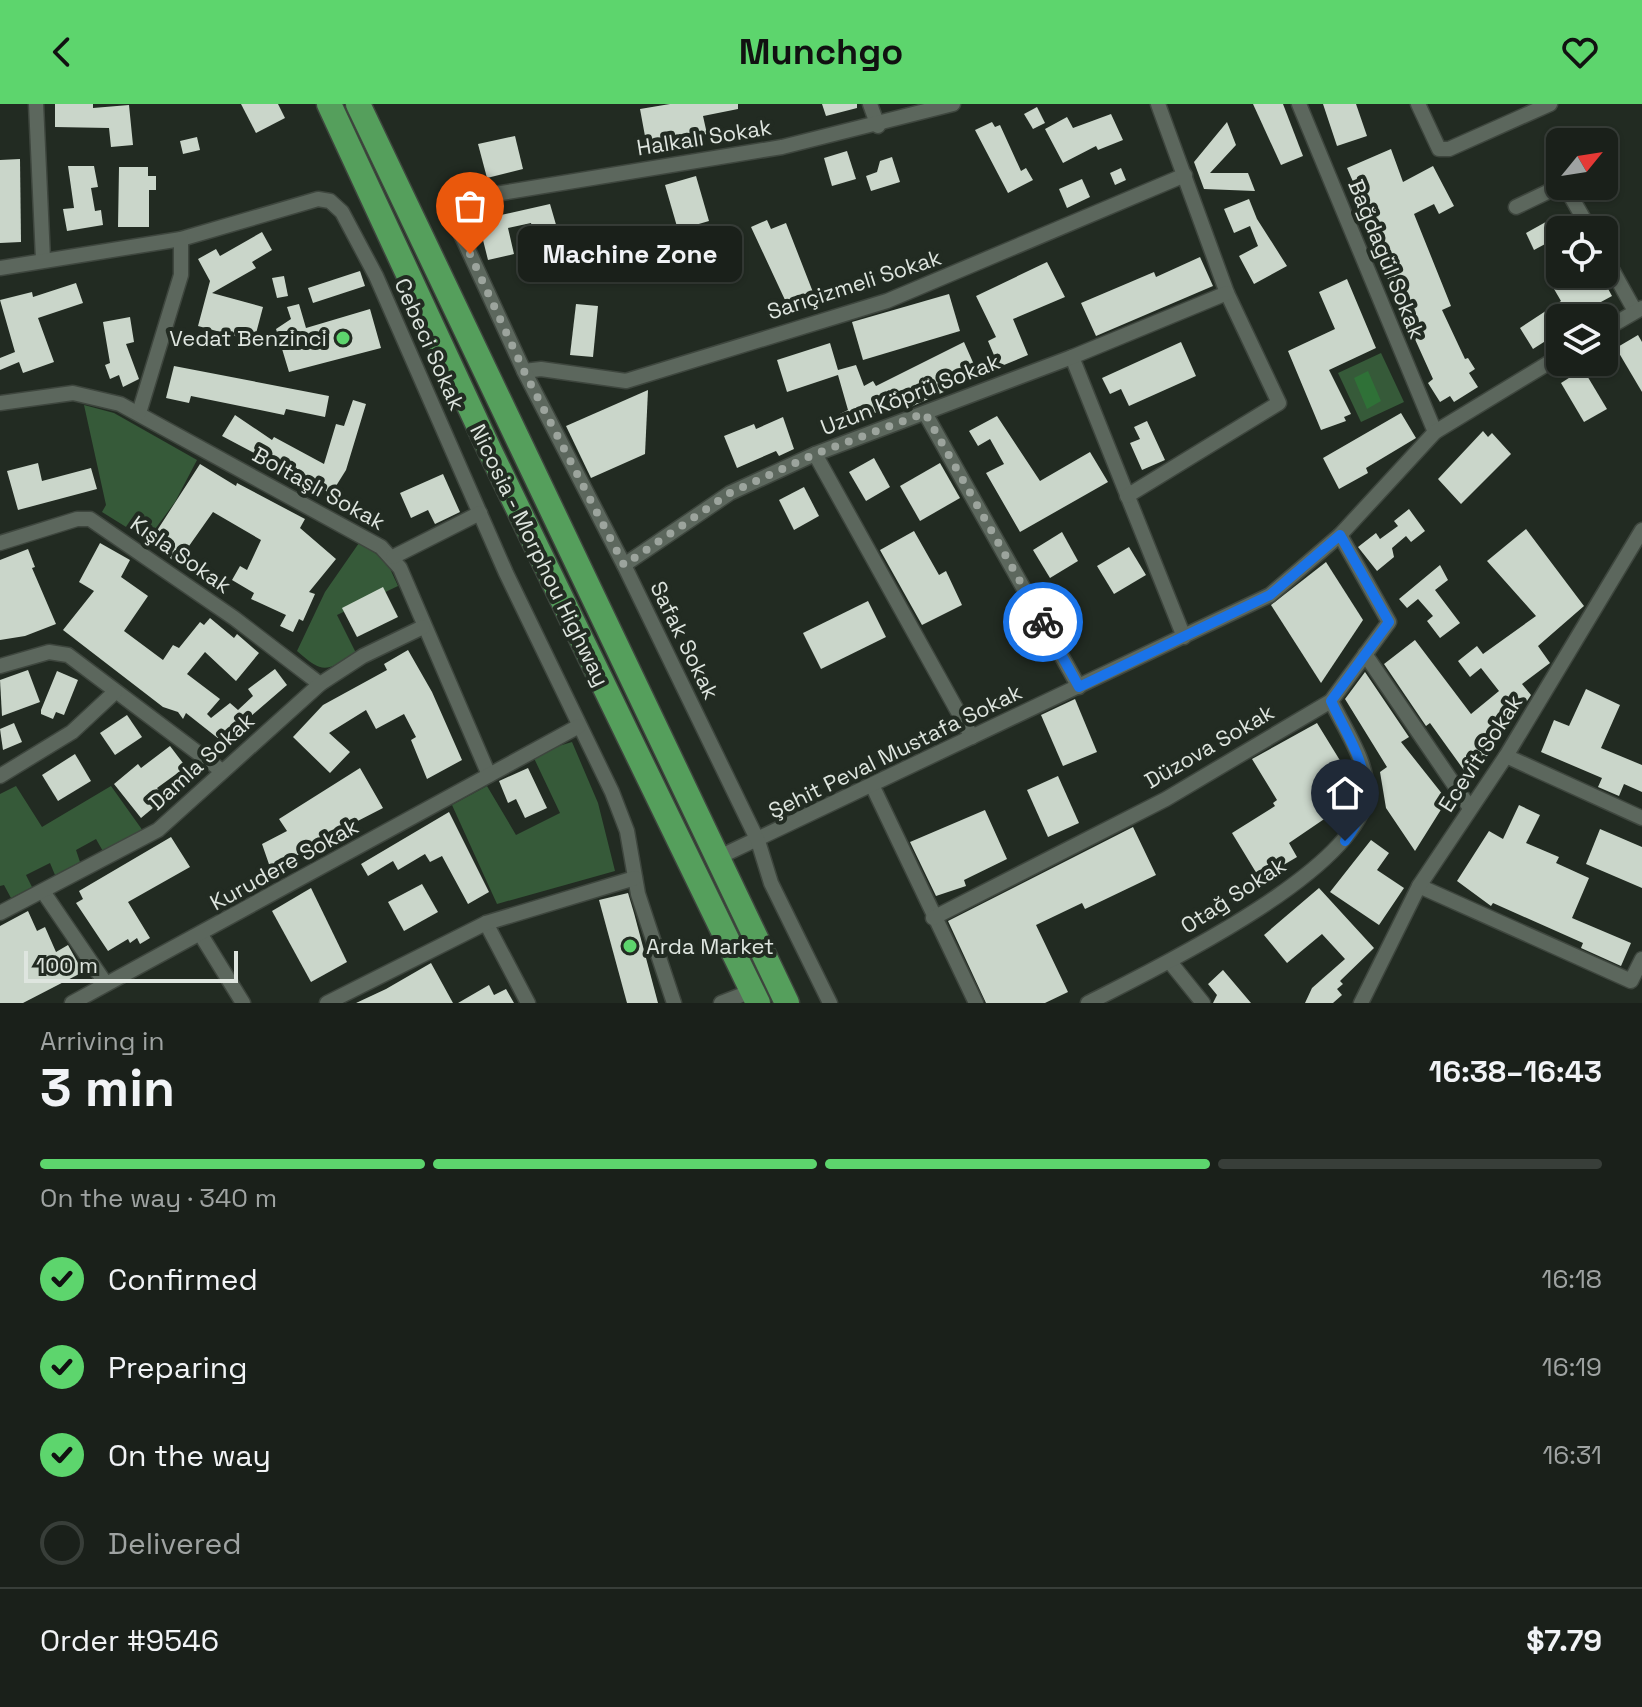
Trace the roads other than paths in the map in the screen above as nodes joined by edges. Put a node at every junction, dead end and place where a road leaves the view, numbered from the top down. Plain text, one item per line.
1 (36, 104) edge
2 (329, 104) edge
3 (358, 104) edge
4 (870, 104) edge
5 (953, 104) edge
6 (1158, 104) edge
7 (1299, 104) edge
8 (1418, 104) edge
9 (1550, 104) edge
10 (878, 126) junction
11 (1185, 175) junction
12 (1546, 193) edge
13 (1516, 207) dead end
14 (462, 210) joint
15 (181, 239) junction
16 (43, 259) junction
17 (0, 268) edge
18 (1618, 277) edge
19 (1227, 293) junction
20 (1639, 309) edge
21 (1618, 322) edge
22 (1072, 357) junction
23 (1546, 365) edge
24 (524, 371) junction
25 (0, 403) edge
26 (139, 413) junction
27 (925, 413) junction
28 (1435, 432) junction
29 (815, 454) junction
30 (1127, 496) junction
31 (480, 513) junction
32 (1642, 530) edge
33 (1340, 535) junction
34 (0, 543) edge
35 (393, 557) junction
36 (624, 565) junction
37 (423, 627) junction
38 (1184, 637) junction
39 (1365, 654) junction
40 (0, 666) edge
41 (320, 684) junction
42 (1079, 687) junction
43 (115, 692) junction
44 (1331, 701) junction
45 (579, 726) junction
46 (972, 737) junction
47 (1506, 756) junction
48 (222, 771) junction
49 (489, 775) junction
50 (0, 776) edge
51 (872, 785) junction
52 (1470, 808) junction
53 (1642, 818) edge
54 (758, 841) junction
55 (715, 859) junction
56 (635, 878) junction
57 (1419, 886) junction
58 (44, 893) junction
59 (0, 913) edge
60 (933, 918) junction
61 (486, 923) junction
62 (201, 935) junction
63 (1642, 959) edge
64 (1170, 962) junction
65 (106, 984) junction
66 (755, 997) edge
67 (72, 1003) edge
68 (243, 1003) edge
69 (327, 1003) edge
70 (528, 1003) edge
71 (674, 1003) edge
72 (721, 1003) edge
73 (787, 1003) edge
74 (830, 1003) edge
75 (976, 1003) edge
76 (1088, 1003) edge
77 (1203, 1003) edge
78 (1361, 1003) edge

1 - 16 street
2 - 66 highway, Nicosia - Morphou Highway
3 - 55 highway, Nicosia - Morphou Highway
4 - 10 street
5 - 10 street, Halkalı Sokak
6 - 11 street
7 - 28 street, Bağdagül Sokak
8 - 9 street
10 - 14 street, Halkalı Sokak
11 - 19 street
11 - 24 street, Sarıçizmeli Sokak
12 - 13 street
14 - 24 street, Safak Sokak
15 - 16 street, Cebeci Sokak
15 - 26 street
15 - 31 street, Cebeci Sokak
16 - 17 street, Cebeci Sokak
18 - 20 street
19 - 22 street, Uzun Köprü Sokak
19 - 30 street
20 - 21 street
22 - 27 street, Uzun Köprü Sokak
22 - 30 street
23 - 28 street, Şehit Peval Mustafa Sokak
24 - 36 street, Safak Sokak
25 - 26 street, Boltaşlı Sokak
26 - 35 street, Boltaşlı Sokak
27 - 29 street, Uzun Köprü Sokak
27 - 42 street
28 - 33 street, Şehit Peval Mustafa Sokak
29 - 36 street, Uzun Köprü Sokak
29 - 46 street
30 - 38 street
31 - 35 street
31 - 45 street, Cebeci Sokak
32 - 47 street, Ecevit Sokak
33 - 38 street, Şehit Peval Mustafa Sokak
33 - 39 street, Düzova Sokak
34 - 41 street, Kışla Sokak
35 - 37 street, Boltaşlı Sokak
36 - 54 street, Safak Sokak
37 - 41 street, Damla Sokak
37 - 49 street, Boltaşlı Sokak
38 - 42 street, Şehit Peval Mustafa Sokak
39 - 44 street, Düzova Sokak
39 - 52 street
40 - 43 street
41 - 48 street, Damla Sokak
42 - 46 street, Şehit Peval Mustafa Sokak
43 - 48 street
43 - 50 street
44 - 60 street, Düzova Sokak
44 - 64 street, Otağ Sokak
45 - 49 street, Kurudere Sokak
45 - 56 street, Cebeci Sokak
46 - 51 street, Şehit Peval Mustafa Sokak
47 - 52 street, Ecevit Sokak
47 - 53 street
48 - 58 street, Damla Sokak
49 - 62 street, Kurudere Sokak
51 - 54 street, Şehit Peval Mustafa Sokak
51 - 60 street
52 - 57 street, Ecevit Sokak
54 - 55 street, Şehit Peval Mustafa Sokak
54 - 74 street, Safak Sokak
55 - 73 highway, Nicosia - Morphou Highway
56 - 61 street
56 - 71 street, Cebeci Sokak
57 - 63 street
57 - 78 street, Ecevit Sokak
58 - 59 street, Damla Sokak
58 - 65 street
60 - 75 street
61 - 69 street
61 - 70 street
62 - 65 street, Kurudere Sokak
62 - 68 street
64 - 76 street, Otağ Sokak
64 - 77 street
65 - 67 street, Kurudere Sokak
66 - 72 street

